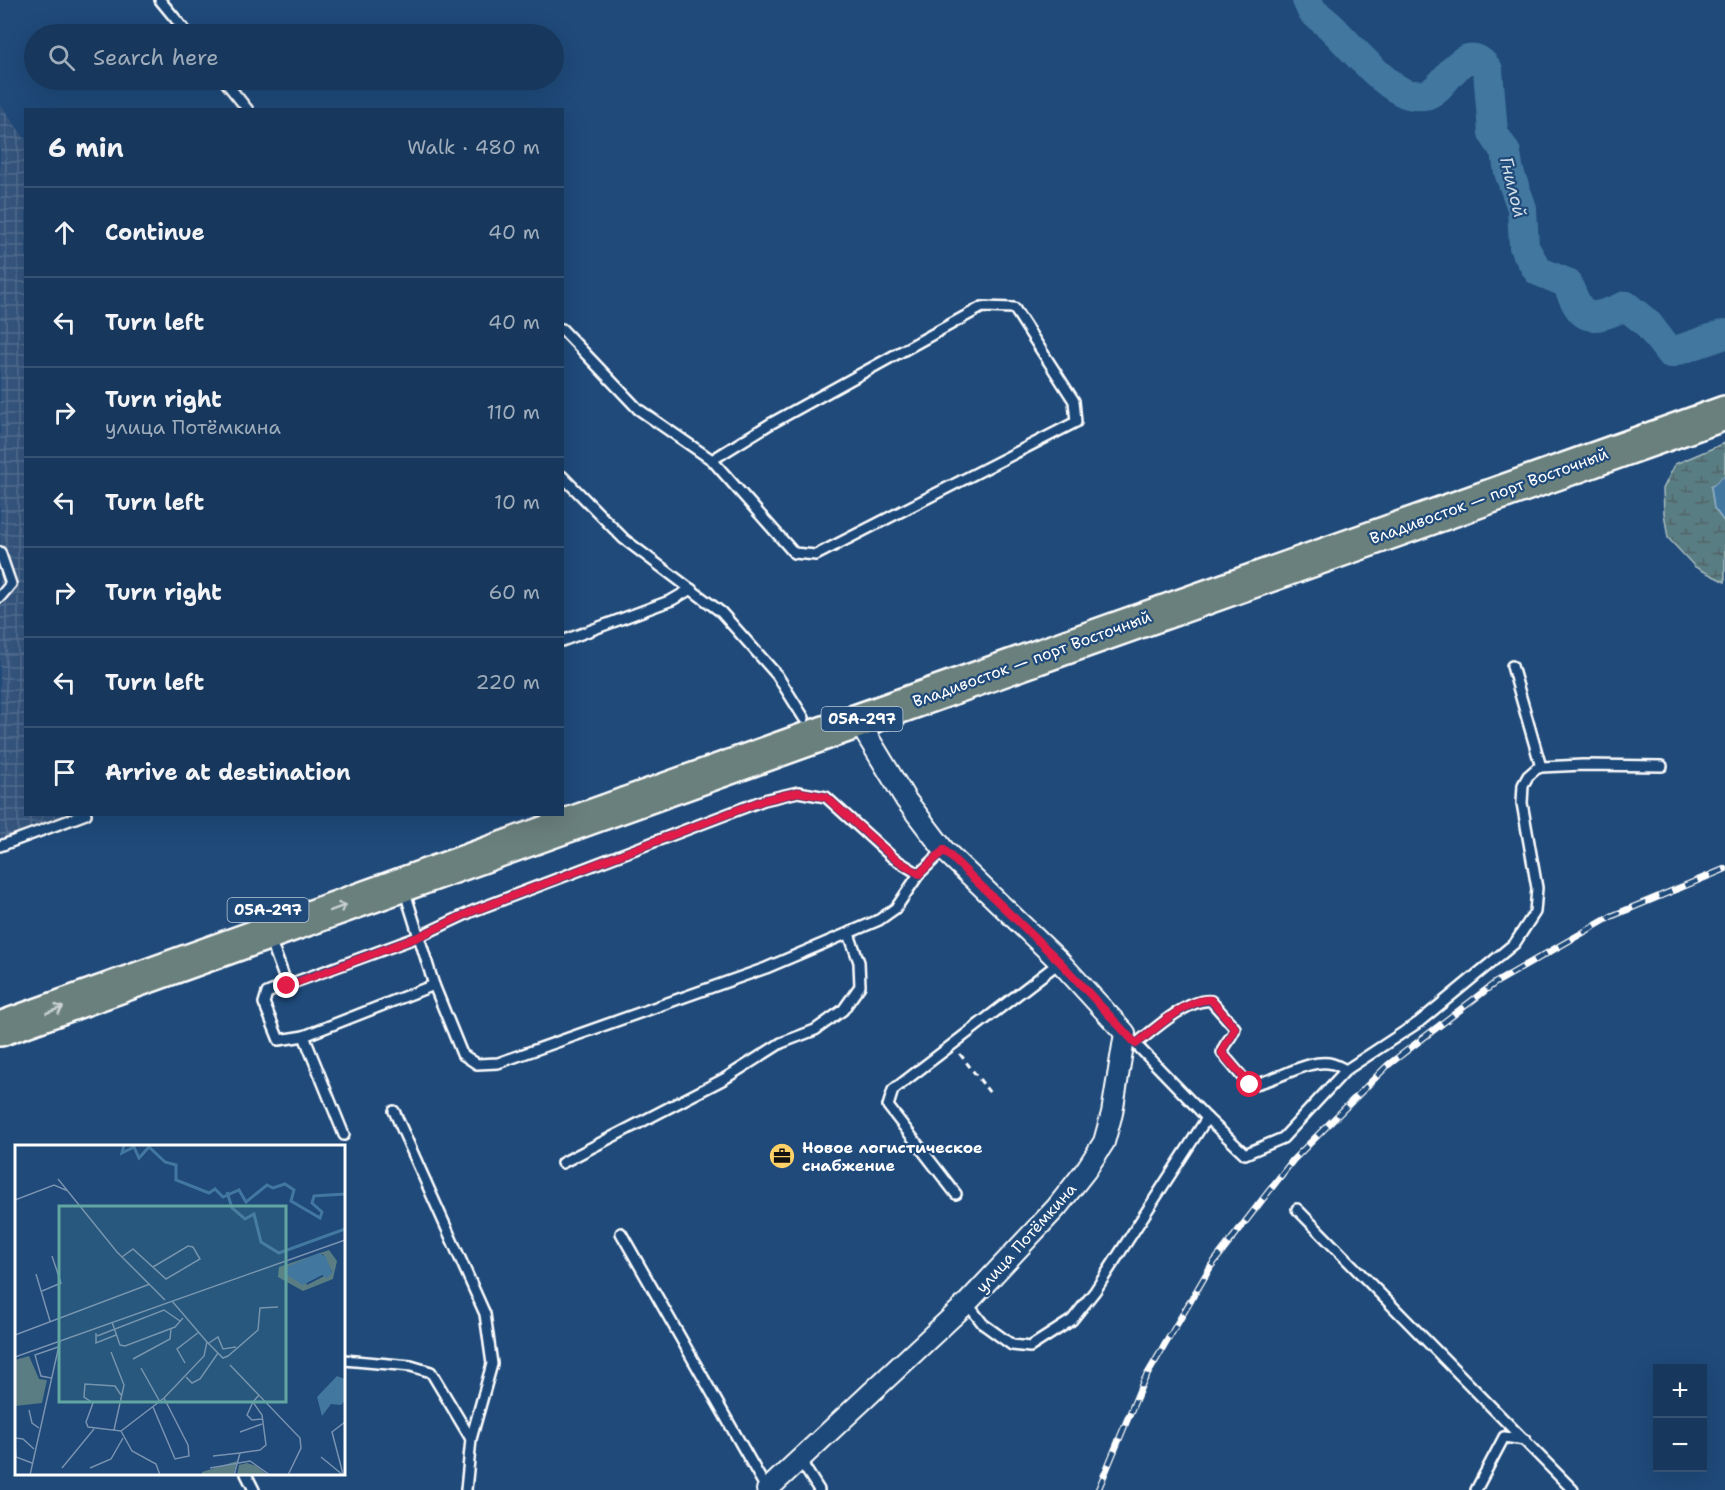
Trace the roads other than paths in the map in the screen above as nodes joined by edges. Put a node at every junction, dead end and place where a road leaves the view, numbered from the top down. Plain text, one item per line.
1 (160, 0) edge
2 (180, 24) edge
3 (232, 90) edge
4 (246, 108) edge
5 (564, 331) edge
6 (1725, 391) edge
7 (1725, 412) edge
8 (712, 460) junction
9 (564, 478) edge
10 (0, 552) edge
11 (691, 589) junction
12 (0, 597) edge
13 (564, 640) edge
14 (1512, 666) dead end
15 (804, 718) junction
16 (858, 721) junction
17 (1662, 766) dead end
18 (1541, 768) junction
19 (564, 804) edge
20 (81, 816) edge
21 (531, 816) edge
22 (0, 846) edge
23 (944, 850) junction
24 (919, 874) junction
25 (403, 885) junction
26 (268, 933) junction
27 (849, 934) junction
28 (418, 937) junction
29 (1060, 962) junction
30 (434, 985) junction
31 (287, 986) junction
32 (3, 1024) edge
33 (304, 1036) junction
34 (1131, 1039) junction
35 (1346, 1070) junction
36 (394, 1111) dead end
37 (1207, 1118) junction
38 (344, 1135) dead end
39 (562, 1162) dead end
40 (956, 1194) dead end
41 (1297, 1209) dead end
42 (621, 1233) dead end
43 (967, 1303) junction
44 (345, 1360) edge
45 (471, 1439) junction
46 (1525, 1440) junction
47 (800, 1460) junction
48 (247, 1475) edge
49 (255, 1490) edge
50 (466, 1490) edge
51 (767, 1490) edge
52 (819, 1490) edge
53 (1476, 1490) edge
54 (1573, 1490) edge

1 - 2 lane
3 - 4 lane
5 - 8 lane
6 - 15 highway, Владивосток — порт Восточный / 05А-297
7 - 16 highway, Владивосток — порт Восточный / 05А-297
8 - 8 lane
9 - 11 lane
10 - 12 lane
11 - 13 lane
11 - 15 lane
14 - 18 lane
15 - 19 highway, Владивосток — порт Восточный / 05А-297
16 - 23 street
16 - 25 highway, Владивосток — порт Восточный / 05А-297
17 - 18 lane
18 - 35 lane
20 - 22 lane
21 - 32 highway, Владивосток — порт Восточный / 05А-297
23 - 24 lane
23 - 29 street
24 - 27 lane
24 - 28 lane
26 -> 25 highway, Владивосток — порт Восточный / 05А-297
25 - 28 lane
26 - 31 lane
32 -> 26 highway, Владивосток — порт Восточный / 05А-297
27 - 30 lane
27 - 39 lane
28 - 30 lane
28 - 31 lane
29 - 34 street
29 - 40 lane
30 - 33 lane
31 - 33 lane
33 - 38 lane
34 - 35 lane
34 - 37 lane
34 - 43 street, улица Потёмкина
35 - 37 lane
36 - 45 lane
37 - 43 lane
41 - 46 lane
42 - 51 lane
43 - 47 street, улица Потёмкина
44 - 45 lane
45 - 50 lane
46 - 53 lane
46 - 54 lane
47 - 51 street, улица Потёмкина
47 - 52 lane
48 - 49 lane

